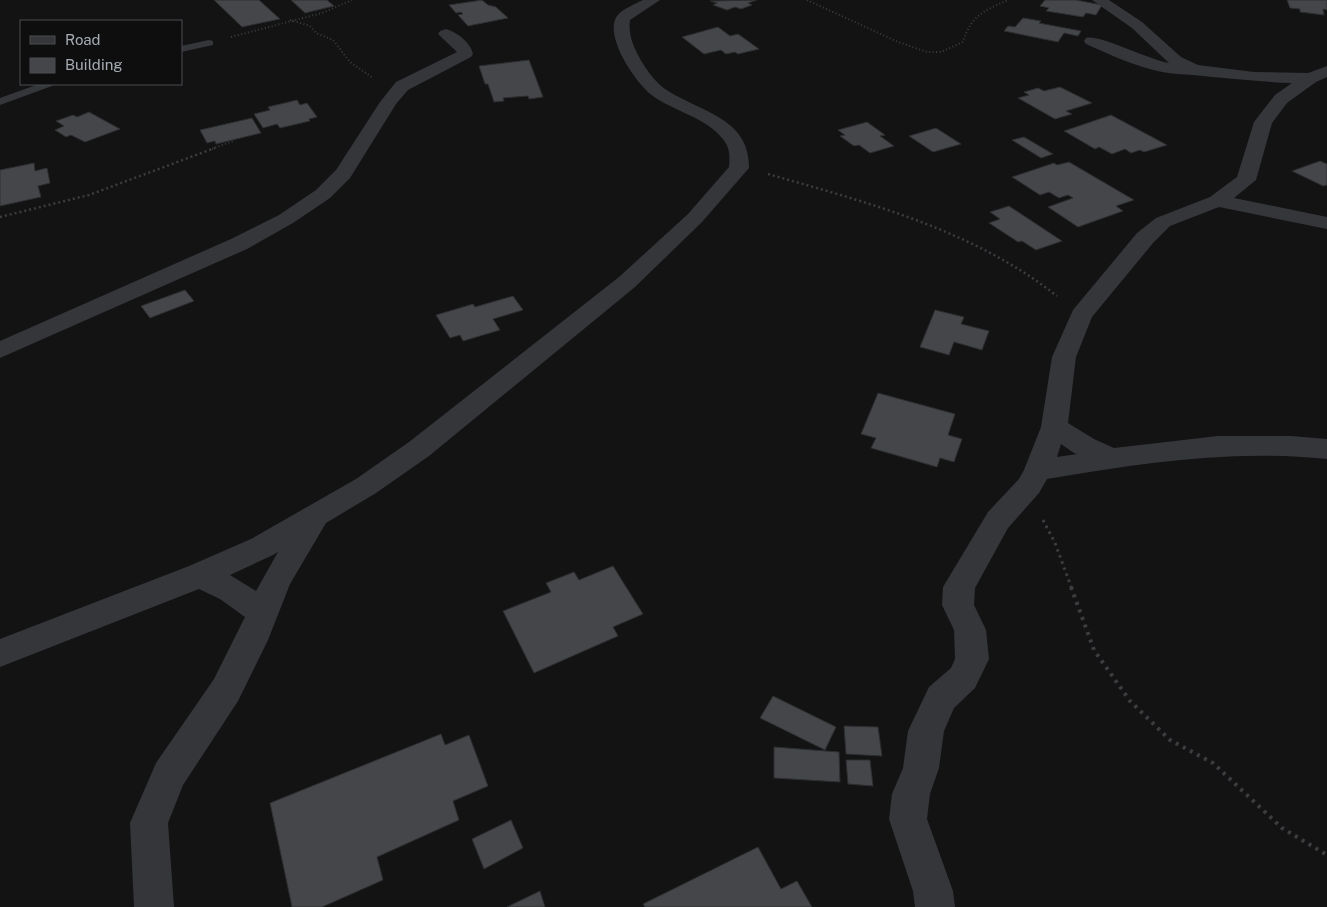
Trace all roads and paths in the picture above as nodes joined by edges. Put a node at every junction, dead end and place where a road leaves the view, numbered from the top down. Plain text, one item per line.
1 (352, 0) edge
2 (653, 0) edge
3 (808, 0) edge
4 (1008, 0) edge
5 (1099, 0) edge
6 (289, 20) junction
7 (446, 34) dead end
8 (1092, 41) dead end
9 (209, 43) joint
10 (182, 49) edge
11 (1194, 70) junction
12 (1318, 75) edge
13 (45, 85) edge
14 (397, 92) junction
15 (0, 102) edge
16 (233, 141) dead end
17 (739, 168) junction
18 (1217, 201) junction
19 (0, 217) edge
20 (1327, 223) edge
21 (1081, 315) junction
22 (0, 350) edge
23 (1054, 428) junction
24 (1327, 449) edge
25 (1112, 458) junction
26 (1033, 478) junction
27 (316, 516) junction
28 (200, 574) junction
29 (263, 613) junction
30 (0, 653) edge
31 (1327, 855) edge
32 (154, 907) edge
33 (935, 907) edge

1 - 6 path
2 - 17 street
3 - 4 path
5 - 11 street
6 - 9 path
6 - 14 path
7 - 14 street
8 - 11 street
9 - 10 lane
11 - 12 street
12 - 18 street
13 - 15 lane
14 - 22 street
16 - 19 path
17 - 21 path
17 - 27 street
18 - 20 street
18 - 21 street
21 - 23 street
23 - 25 street
23 - 26 street
24 - 25 street
25 - 26 street
26 - 31 path
26 - 33 street
27 - 28 street
27 - 29 street
28 - 29 street
28 - 30 street
29 - 32 street

